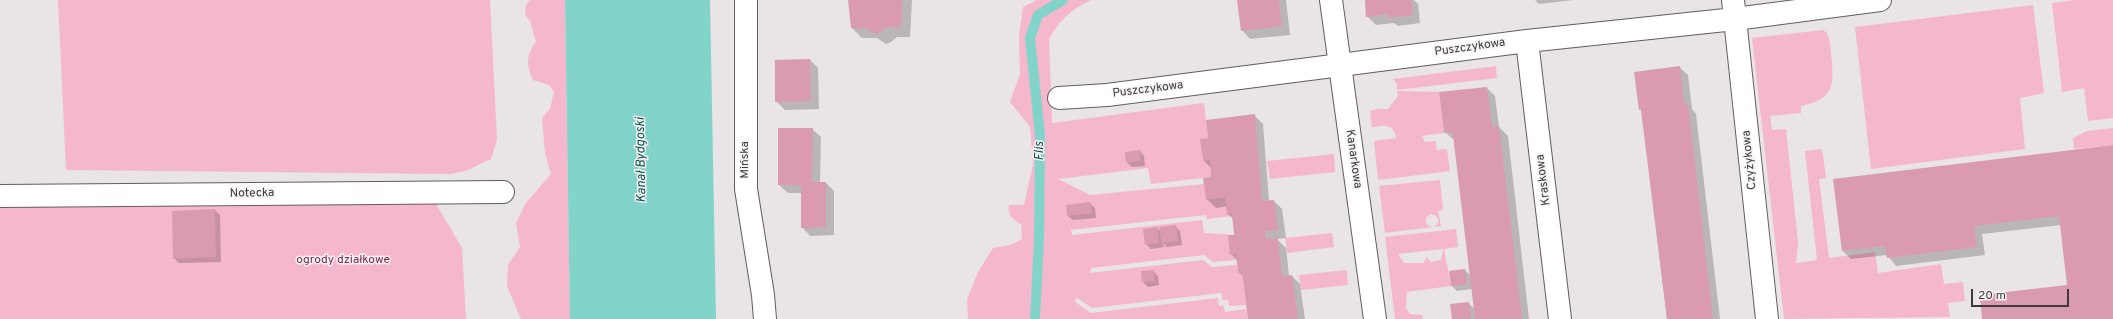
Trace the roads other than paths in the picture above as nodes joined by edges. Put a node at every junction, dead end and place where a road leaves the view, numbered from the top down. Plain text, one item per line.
1 (746, 0) edge
2 (1332, 0) edge
3 (1880, 0) edge
4 (1734, 9) edge
5 (1526, 40) junction
6 (1340, 66) junction
7 (1059, 98) dead end
8 (503, 192) dead end
9 (0, 196) edge
10 (765, 319) edge
11 (1375, 319) edge
12 (1560, 319) edge
13 (1767, 319) edge

1 - 10 street, Mińska
2 - 6 street, Kanarkowa
3 - 4 street, Puszczykowa
4 - 5 street, Puszczykowa
4 - 13 street, Czyżykowa
5 - 6 street, Puszczykowa
5 - 12 street, Kraskowa
6 - 7 street, Puszczykowa
6 - 11 street, Kanarkowa
8 - 9 street, Notecka

